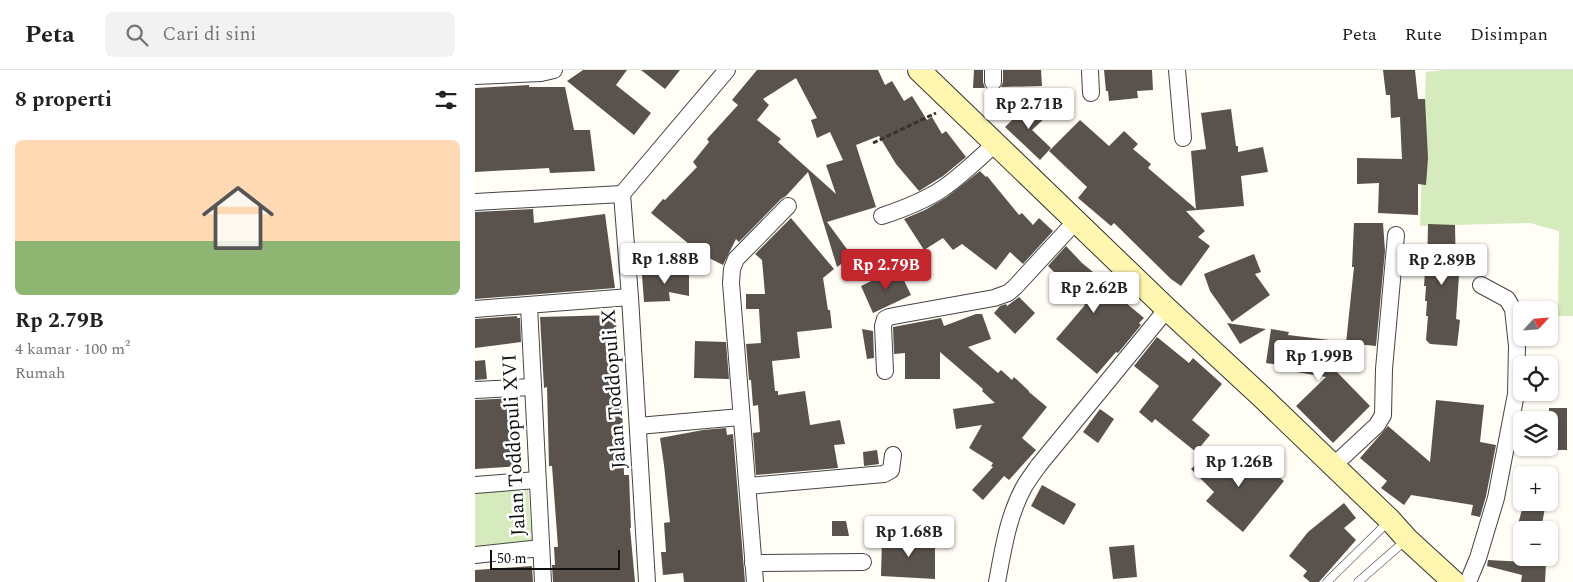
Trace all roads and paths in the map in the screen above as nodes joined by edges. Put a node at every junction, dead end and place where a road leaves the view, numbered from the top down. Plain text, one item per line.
1 (554, 70) edge
2 (727, 70) edge
3 (919, 70) edge
4 (1090, 70) edge
5 (1177, 70) edge
6 (475, 76) edge
7 (1091, 93) dead end
8 (954, 104) junction
9 (1183, 138) dead end
10 (873, 143) dead end
11 (995, 144) junction
12 (622, 194) junction
13 (475, 202) edge
14 (788, 206) dead end
15 (882, 216) dead end
16 (1075, 222) junction
17 (1396, 236) dead end
18 (1481, 285) dead end
19 (630, 297) junction
20 (529, 306) junction
21 (475, 309) edge
22 (1167, 310) junction
23 (885, 371) dead end
24 (532, 387) junction
25 (475, 390) edge
26 (741, 417) junction
27 (638, 426) junction
28 (893, 454) dead end
29 (1333, 466) junction
30 (537, 480) junction
31 (475, 485) edge
32 (748, 486) junction
33 (1390, 520) junction
34 (1407, 539) junction
35 (541, 548) junction
36 (475, 555) edge
37 (863, 562) dead end
38 (753, 563) junction
39 (543, 582) edge
40 (647, 582) edge
41 (755, 582) edge
42 (997, 582) edge
43 (1327, 582) edge
44 (1358, 582) edge
45 (1454, 582) edge
46 (1468, 582) edge

1 - 6 street
2 - 12 street
3 - 8 main road
4 - 7 street
5 - 9 street
8 - 10 path
8 - 11 main road
11 - 15 street
11 - 16 main road
12 - 13 street
12 - 19 street, Jalan Toddopuli X
14 - 26 street
16 - 22 main road
16 - 23 street
17 - 29 street
18 - 46 street
19 - 20 street
19 - 27 street, Jalan Toddopuli X
20 - 21 street
20 - 24 street, Jalan Toddopuli XVI
22 - 29 main road
22 - 42 street
24 - 25 street
24 - 30 street, Jalan Toddopuli XVI
26 - 27 street
26 - 32 street
27 - 40 street, Jalan Toddopuli X
28 - 32 street
29 - 33 main road
30 - 31 street
30 - 35 street, Jalan Toddopuli XVI
32 - 38 street
33 - 34 main road
33 - 43 lane
34 - 44 lane
34 - 45 main road
35 - 36 street
35 - 39 street, Jalan Toddopuli XVI
37 - 38 street
38 - 41 street

